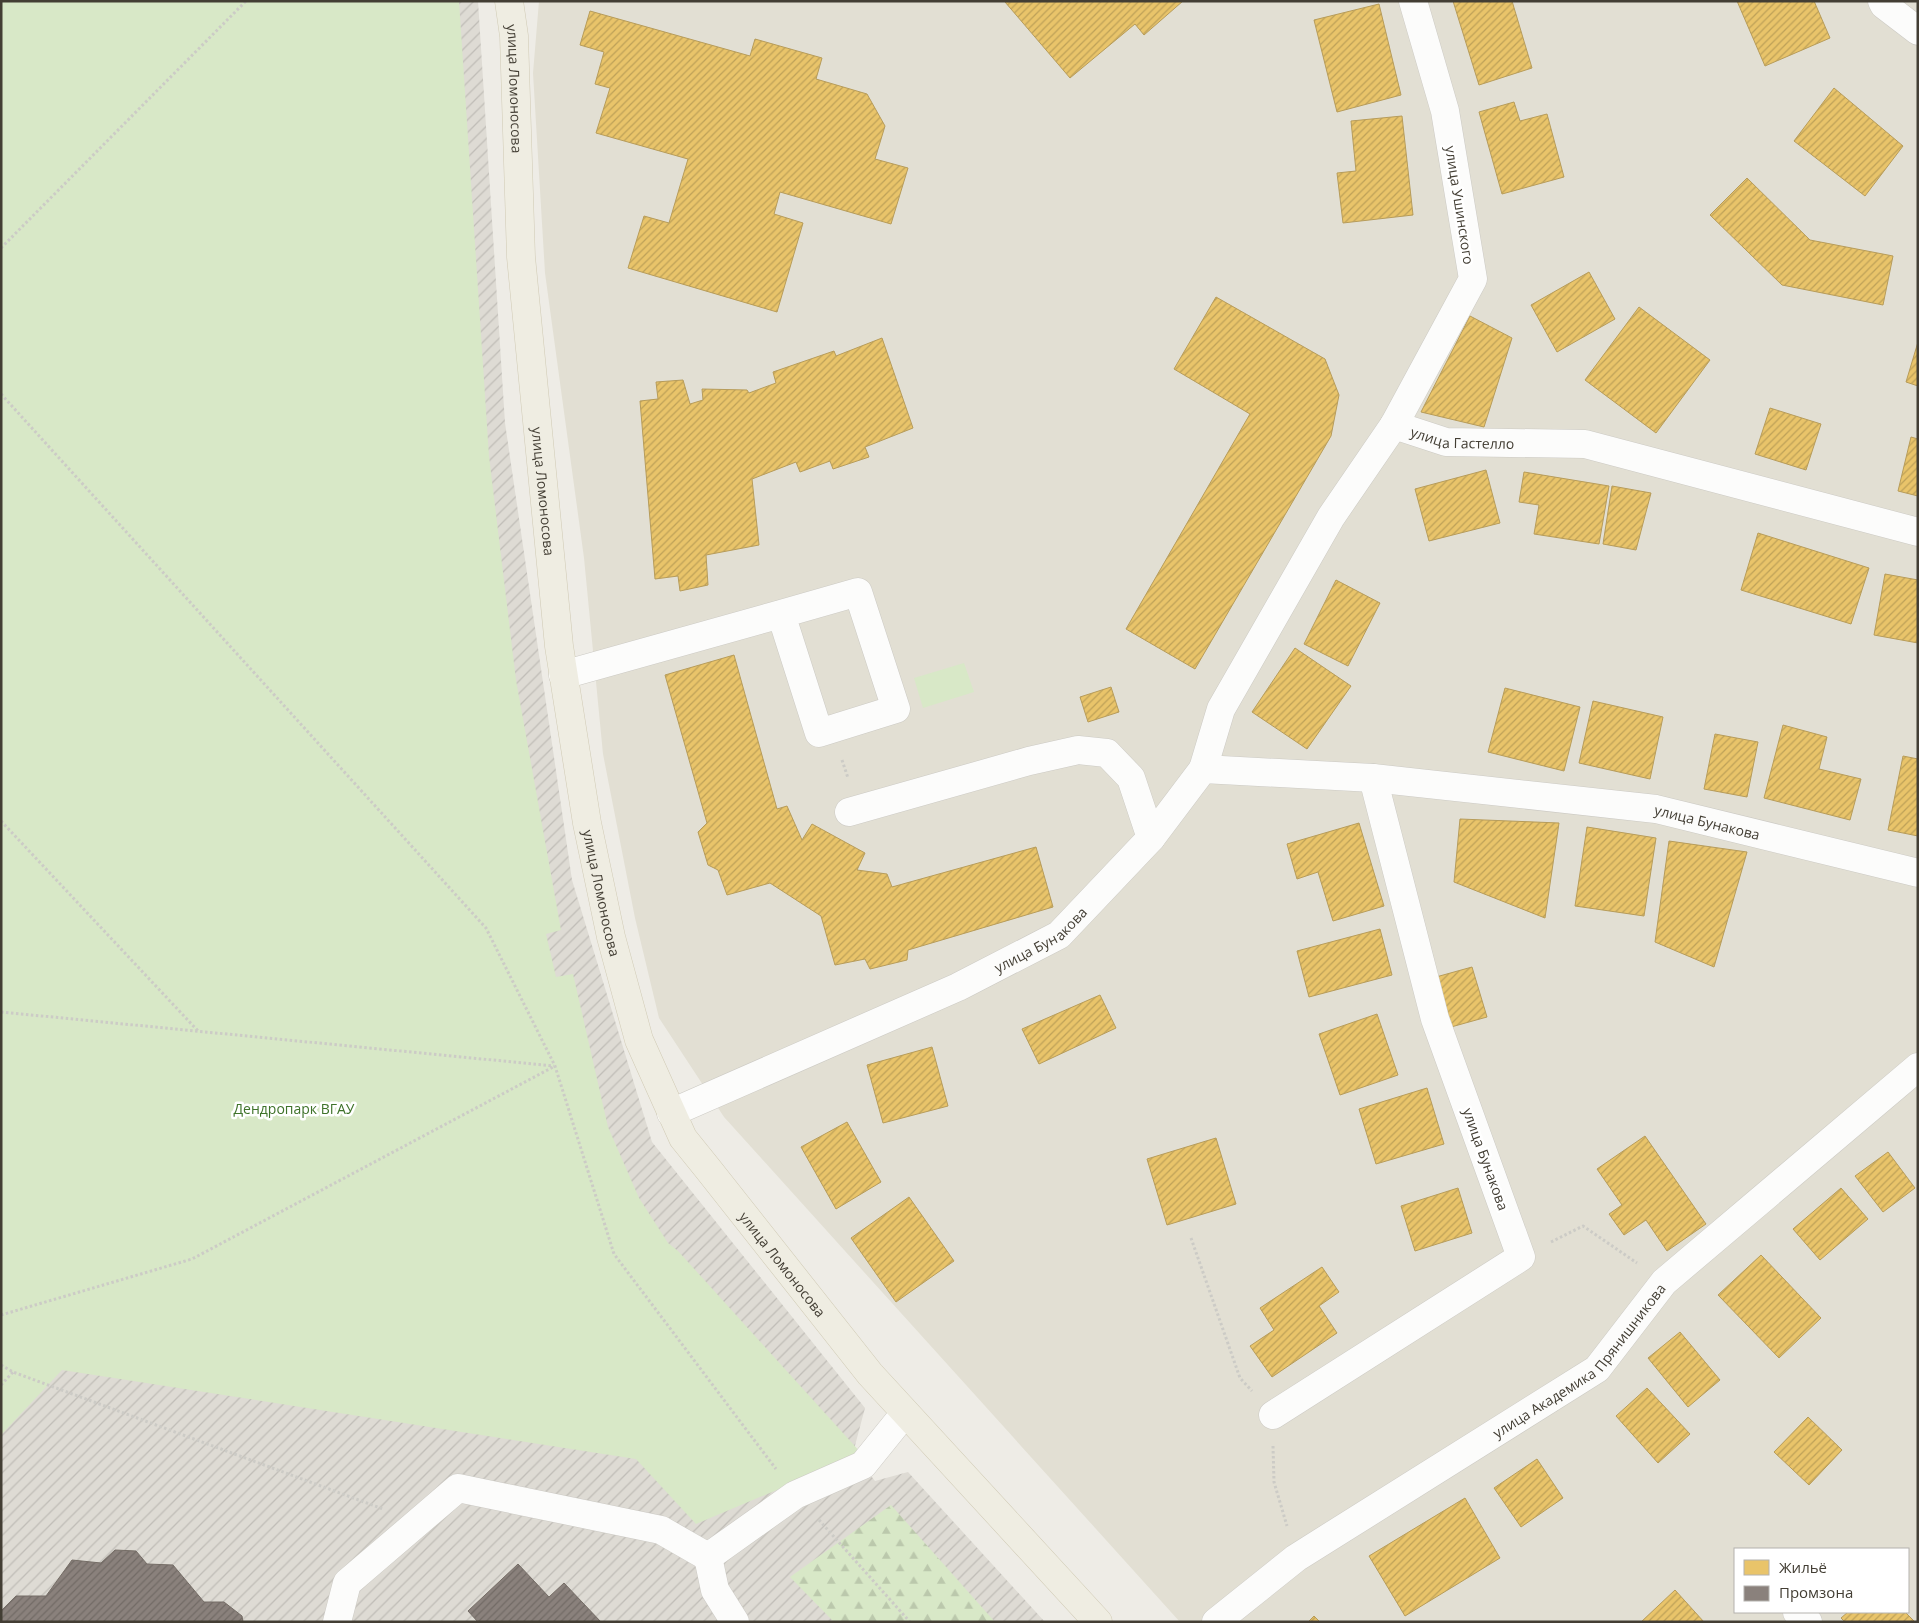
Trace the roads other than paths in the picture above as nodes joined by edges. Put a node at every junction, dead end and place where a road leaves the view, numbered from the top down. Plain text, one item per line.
1 (509, 1) edge
2 (1413, 1) edge
3 (1882, 1) edge
4 (1918, 31) edge
5 (1394, 425) junction
6 (1918, 532) edge
7 (781, 614) junction
8 (563, 675) junction
9 (1203, 769) junction
10 (1373, 778) junction
11 (853, 811) road end
12 (1151, 838) junction
13 (1918, 873) edge
14 (1918, 1067) edge
15 (671, 1112) junction
16 (905, 1413) junction
17 (1273, 1415) road end
18 (708, 1557) junction
19 (1788, 1613) edge
20 (1798, 1613) edge
21 (337, 1622) edge
22 (735, 1622) edge
23 (1098, 1622) edge
24 (1216, 1622) edge
25 (1778, 1622) edge
26 (1808, 1622) edge

1 - 8 main road, улица Ломоносова
2 - 5 street, улица Ушинского
3 - 4 street
5 - 6 street, улица Гастелло
5 - 9 street, улица Гастелло
7 - 7 street
7 - 8 street
8 - 15 main road, улица Ломоносова
9 - 10 street, улица Бунакова
9 - 12 street, улица Бунакова
10 - 13 street, улица Бунакова
10 - 17 street, улица Бунакова
11 - 12 street
12 - 15 street, улица Бунакова
14 - 24 street, улица Академика Прянишникова
15 - 16 main road, улица Ломоносова
16 - 18 street
16 - 23 main road, улица Ломоносова
18 - 21 street
18 - 22 street
19 - 25 street
20 - 26 street

